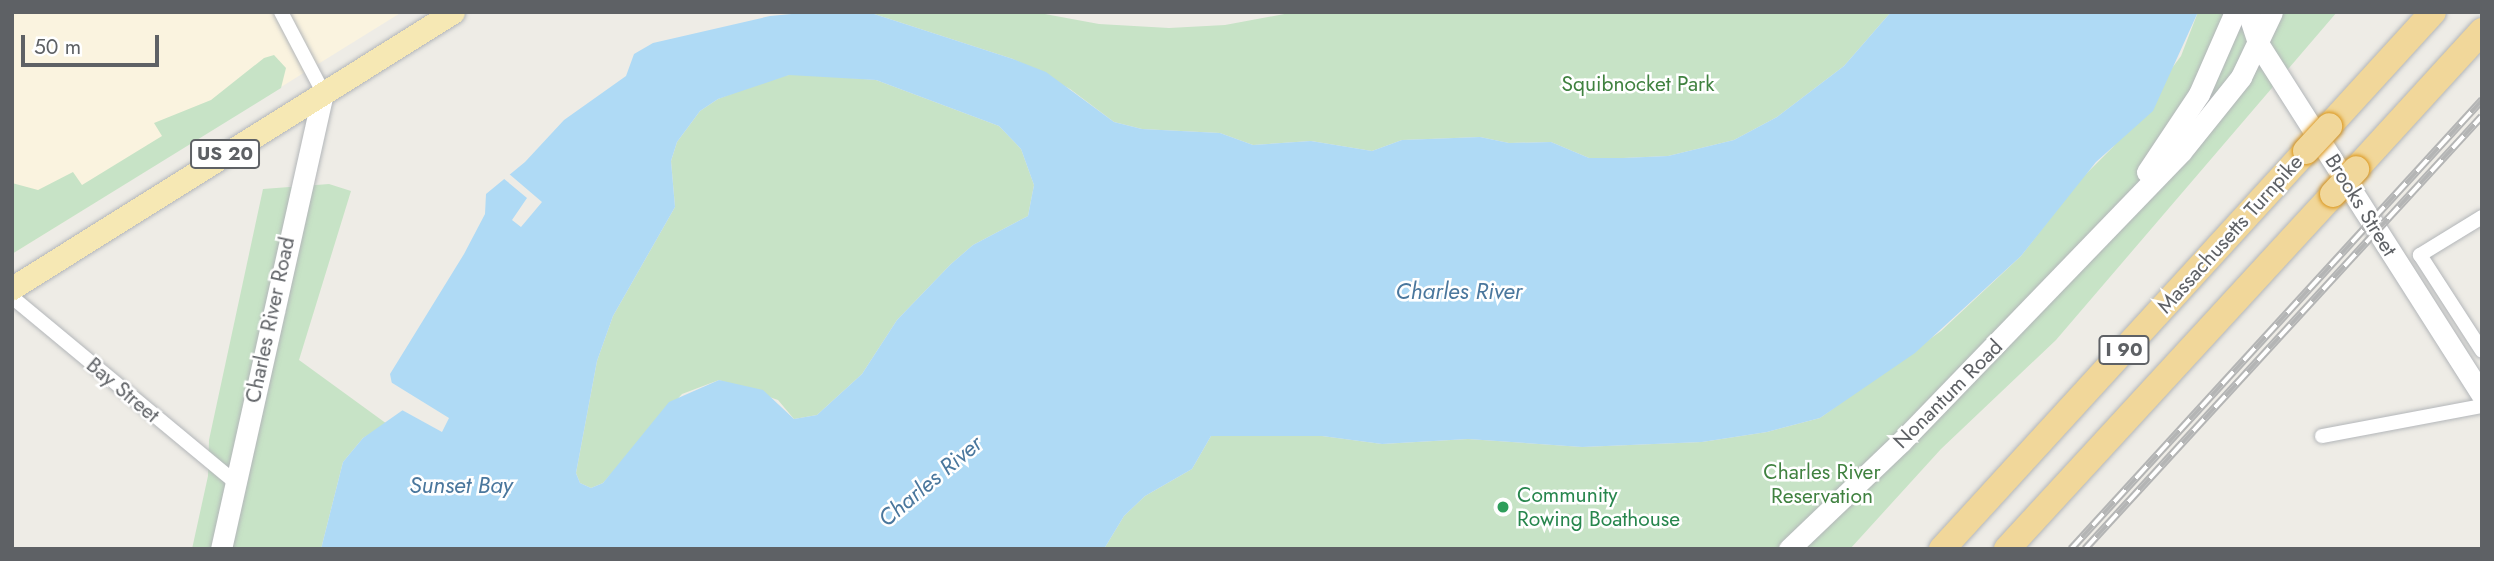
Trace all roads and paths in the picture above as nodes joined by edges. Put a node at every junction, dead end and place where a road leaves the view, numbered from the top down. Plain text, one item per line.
1 (281, 12) edge
2 (296, 12) edge
3 (453, 12) edge
4 (2235, 12) edge
5 (2248, 12) edge
6 (2272, 12) edge
7 (2433, 12) edge
8 (292, 27) junction
9 (2482, 31) edge
10 (2259, 46) junction
11 (323, 93) junction
12 (2482, 217) edge
13 (2101, 233) junction
14 (12, 288) edge
15 (12, 297) edge
16 (2482, 351) edge
17 (2482, 395) edge
18 (2482, 406) edge
19 (2322, 436) dead end
20 (235, 482) junction
21 (221, 549) edge
22 (1789, 549) edge
23 (1942, 549) edge
24 (2007, 549) edge

1 - 8 street
2 - 8 street
3 - 11 main road, US 20
4 - 13 main road, Nonantum Road
5 - 10 main road, Brooks Street
6 - 10 main road, Nonantum Road
7 - 23 highway, Massachusetts Turnpike / I 90, bridge
8 - 11 street
9 - 24 highway, I 90, bridge
10 - 13 main road, Nonantum Road
10 - 17 main road, Brooks Street
11 - 14 main road, US 20
11 - 20 main road, Charles River Road
12 - 16 street, Brooks Street
13 - 22 main road, Nonantum Road
15 - 20 street, Bay Street
18 - 19 street
20 - 21 main road, Charles River Road

